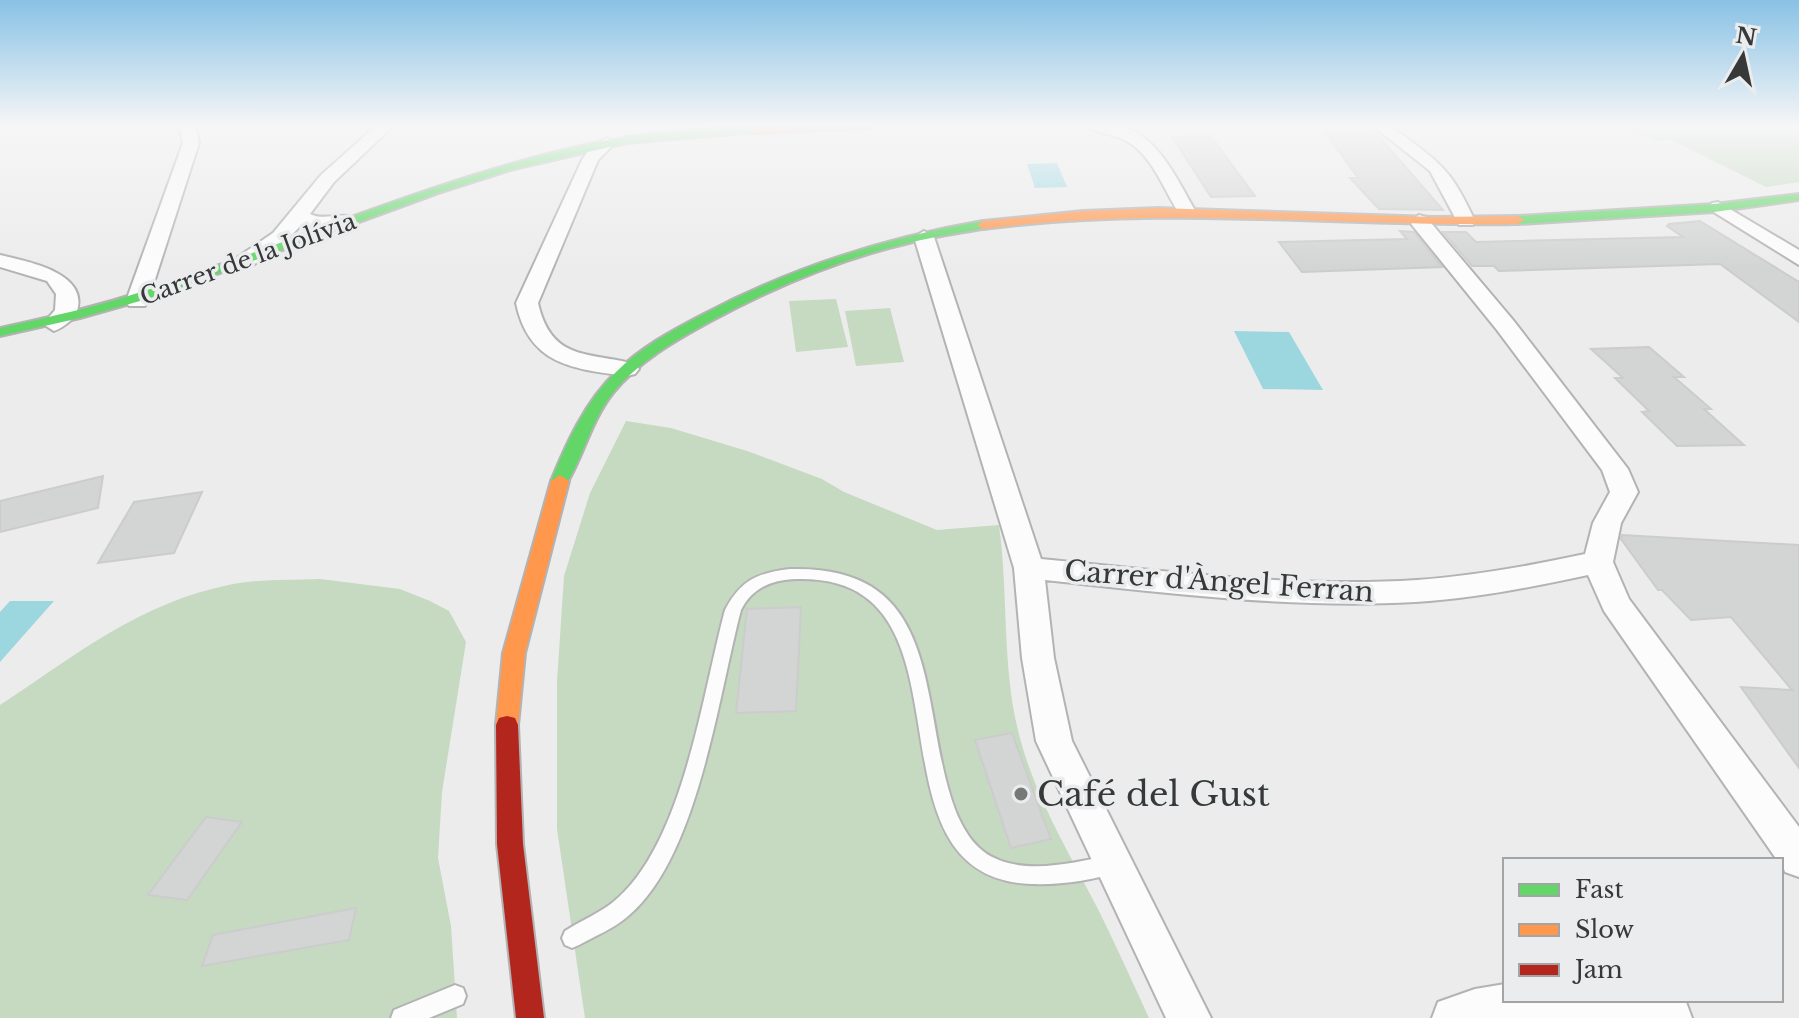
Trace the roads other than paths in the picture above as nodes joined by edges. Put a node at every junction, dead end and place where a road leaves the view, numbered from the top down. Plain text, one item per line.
1 (181, 173) edge
2 (336, 173) edge
3 (498, 173) edge
4 (585, 173) edge
5 (1162, 173) edge
6 (1440, 173) edge
7 (1799, 197) edge
8 (1718, 207) junction
9 (1187, 212) junction
10 (300, 215) junction
11 (350, 221) junction
12 (1419, 221) junction
13 (1466, 221) junction
14 (924, 237) junction
15 (1799, 259) edge
16 (0, 261) edge
17 (238, 265) junction
18 (137, 301) junction
19 (54, 324) junction
20 (0, 332) edge
21 (627, 369) junction
22 (1598, 562) junction
23 (1029, 568) junction
24 (1799, 859) edge
25 (1114, 864) junction
26 (572, 938) dead end
27 (455, 996) dead end
28 (402, 1018) edge
29 (530, 1018) edge
30 (1189, 1018) edge
31 (1454, 1018) edge
32 (1670, 1018) edge

1 - 18 street
2 - 10 street
3 - 11 street, Carrer de la Jolívia
4 - 21 street
5 - 9 street
6 - 13 street
7 - 8 street
8 - 13 street
8 - 15 street
9 - 12 street
9 - 14 street
10 - 11 street
10 - 17 street
11 - 17 street, Carrer de la Jolívia
12 - 13 street
12 - 22 street
14 - 21 street
14 - 23 street
16 - 19 street
17 - 18 street, Carrer de la Jolívia
18 - 19 street, Carrer de la Jolívia
19 - 20 street, Carrer de la Jolívia
21 - 29 street
22 - 23 street, Carrer d'Àngel Ferran
22 - 24 street
23 - 25 street
25 - 26 lane
25 - 30 street
27 - 28 lane
31 - 32 street

